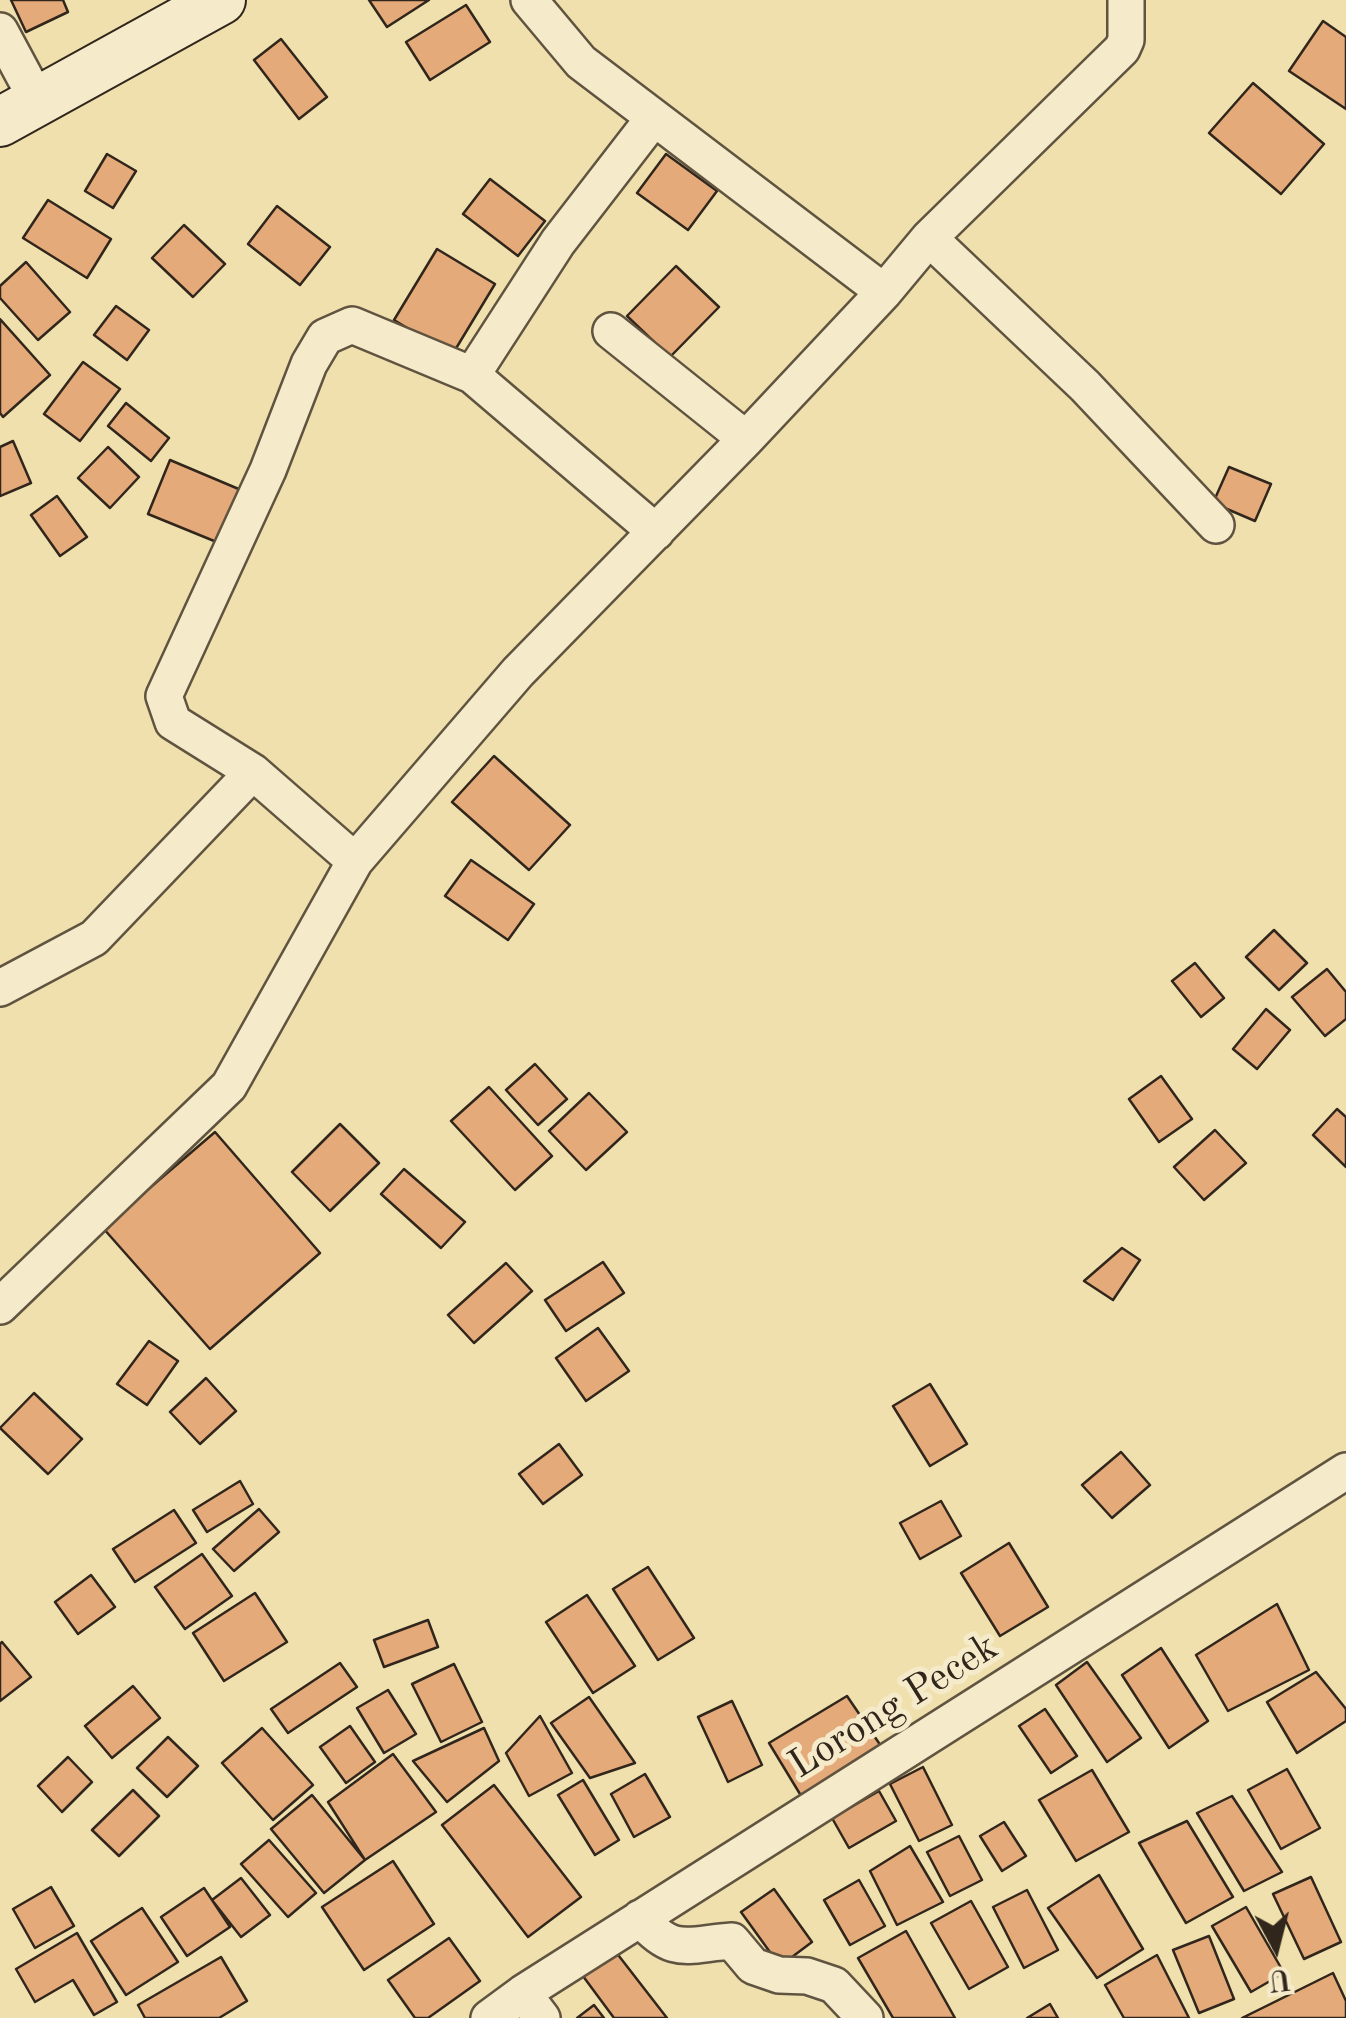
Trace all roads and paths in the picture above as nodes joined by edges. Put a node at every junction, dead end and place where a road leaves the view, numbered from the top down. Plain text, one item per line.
1 (221, 0) edge
2 (530, 0) edge
3 (1126, 0) edge
4 (0, 31) edge
5 (19, 111) edge
6 (653, 119) junction
7 (929, 238) junction
8 (884, 292) junction
9 (611, 331) dead end
10 (472, 375) junction
11 (746, 439) junction
12 (1216, 526) dead end
13 (656, 532) junction
14 (252, 772) junction
15 (355, 861) junction
16 (0, 988) edge
17 (0, 1306) edge
18 (1346, 1471) edge
19 (640, 1918) junction
20 (533, 2005) edge
21 (488, 2018) edge
22 (865, 2018) edge

1 - 5 main road
2 - 6 street
3 - 7 street
4 - 5 street
6 - 8 street
6 - 10 street
7 - 8 street
7 - 12 street
8 - 11 street
9 - 11 street
10 - 13 street
10 - 14 street
11 - 13 street
13 - 15 street
14 - 15 street
14 - 16 street
15 - 17 street
18 - 19 street, Lorong Pecek
19 - 20 street, Lorong Pecek
19 - 22 street
20 - 21 street, Lorong Pecek

